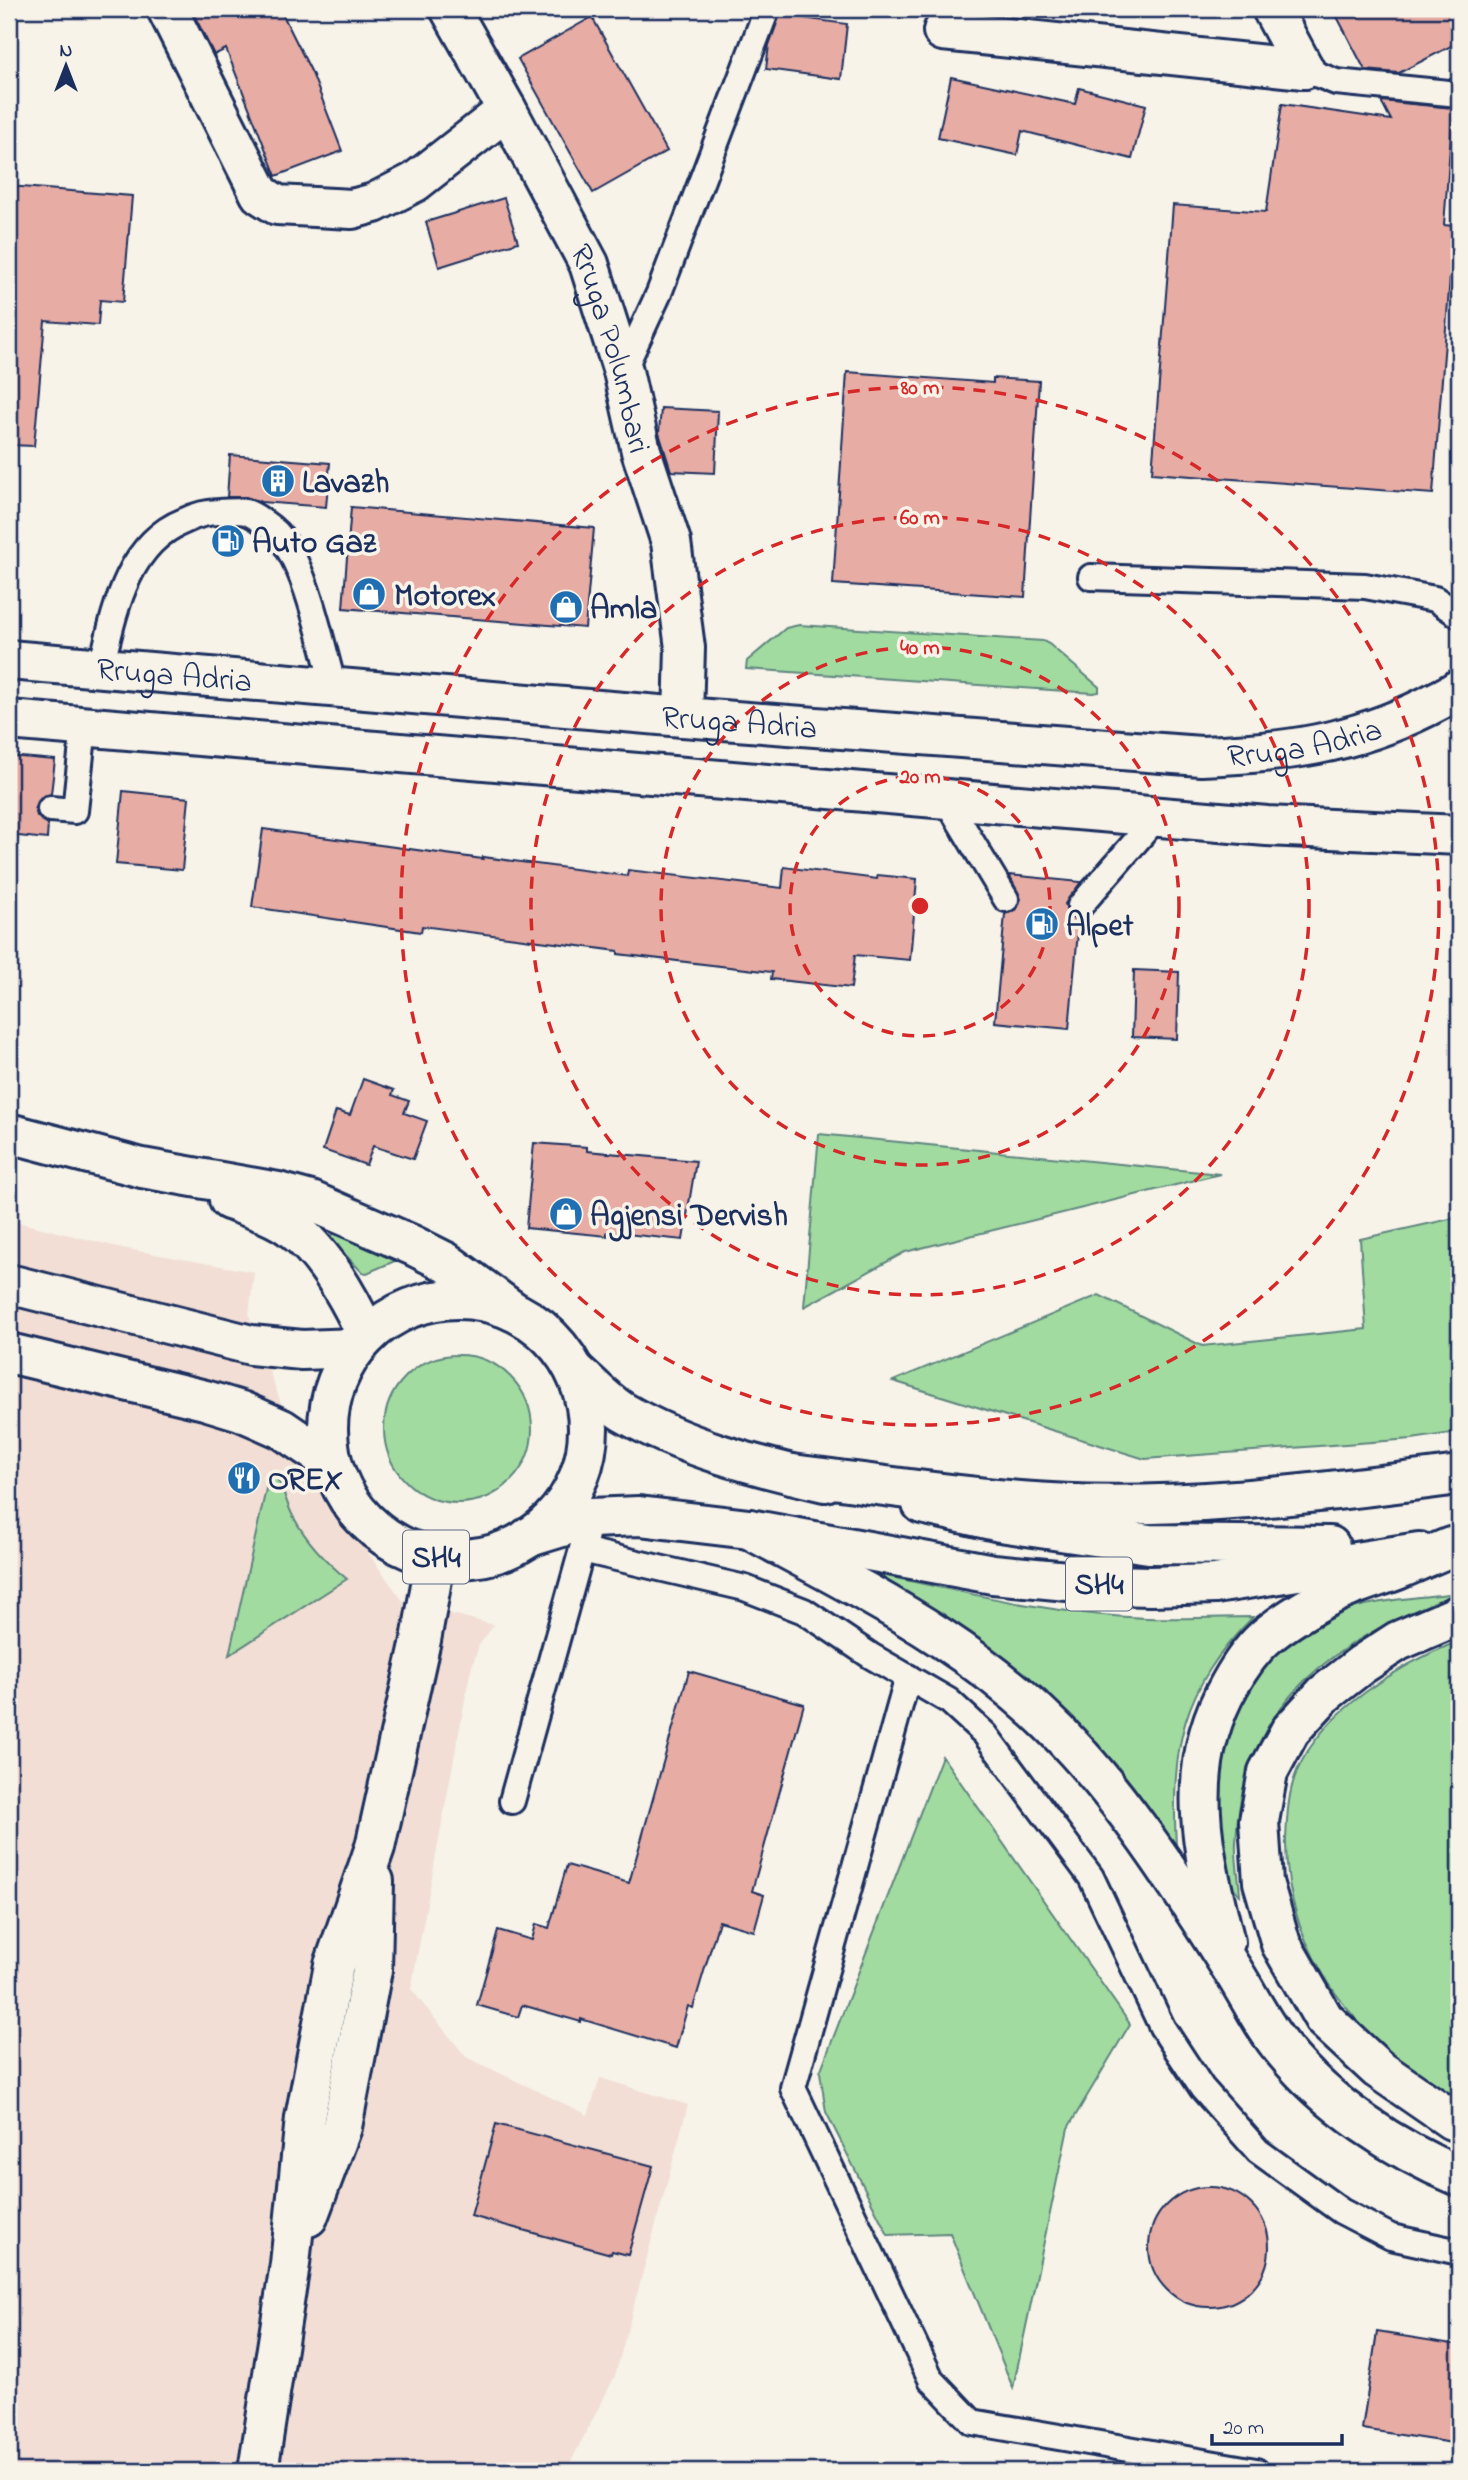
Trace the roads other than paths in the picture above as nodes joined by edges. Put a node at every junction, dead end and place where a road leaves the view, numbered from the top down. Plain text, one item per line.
1 (167, 9) edge
2 (450, 9) edge
3 (767, 9) edge
4 (1272, 9) edge
5 (943, 31) dead end
6 (1304, 69) junction
7 (1459, 94) edge
8 (507, 110) junction
9 (623, 371) junction
10 (1091, 577) dead end
11 (1459, 615) edge
12 (9, 660) edge
13 (102, 668) junction
14 (334, 687) junction
15 (1459, 689) edge
16 (683, 717) junction
17 (9, 720) edge
18 (84, 726) junction
19 (946, 799) junction
20 (50, 809) dead end
21 (1157, 817) junction
22 (1459, 835) edge
23 (1006, 899) dead end
24 (1080, 906) dead end
25 (9, 1133) edge
26 (142, 1168) junction
27 (9, 1284) edge
28 (513, 1311) junction
29 (361, 1342) junction
30 (9, 1353) edge
31 (574, 1370) junction
32 (332, 1463) junction
33 (792, 1474) junction
34 (1459, 1475) edge
35 (749, 1529) junction
36 (586, 1534) junction
37 (529, 1537) junction
38 (1455, 1546) edge
39 (436, 1557) junction
40 (1459, 1615) edge
41 (908, 1677) junction
42 (512, 1801) dead end
43 (1232, 1968) junction
44 (1459, 2122) edge
45 (1459, 2176) edge
46 (1459, 2252) edge
47 (258, 2471) edge
48 (1256, 2471) edge

1 - 8 main road
2 - 8 main road, Rruga Polumbari
3 - 9 lane
4 - 6 main road
5 - 6 main road
6 - 7 lane
8 - 9 main road, Rruga Polumbari
9 - 16 main road, Rruga Polumbari
10 - 11 lane
12 - 13 main road, Rruga Adria
13 - 14 main road, Rruga Adria
13 - 14 lane
14 - 16 main road, Rruga Adria
15 - 16 main road, Rruga Adria
17 - 18 main road, Rruga Adria
18 - 19 main road, Rruga Adria
18 - 20 lane
19 - 21 main road, Rruga Adria
19 - 23 lane
21 - 22 main road, Rruga Adria
21 - 24 lane
25 - 26 main road
26 - 28 main road
26 - 29 main road
27 - 29 main road
28 - 29 main road, SH4
28 - 31 main road, SH4
29 - 32 main road, SH4
30 - 32 main road
31 - 33 main road, SH4
31 - 37 main road, SH4
32 - 39 main road, SH4
33 - 34 main road
33 - 38 main road, SH4
35 - 36 main road, SH4
35 - 38 main road, SH4
35 - 43 main road
36 - 37 main road, SH4
36 - 41 lane
36 - 42 lane
37 - 39 main road, SH4
38 - 43 main road
39 - 47 main road
40 - 44 main road
41 - 46 lane
41 - 48 lane
43 - 45 main road

